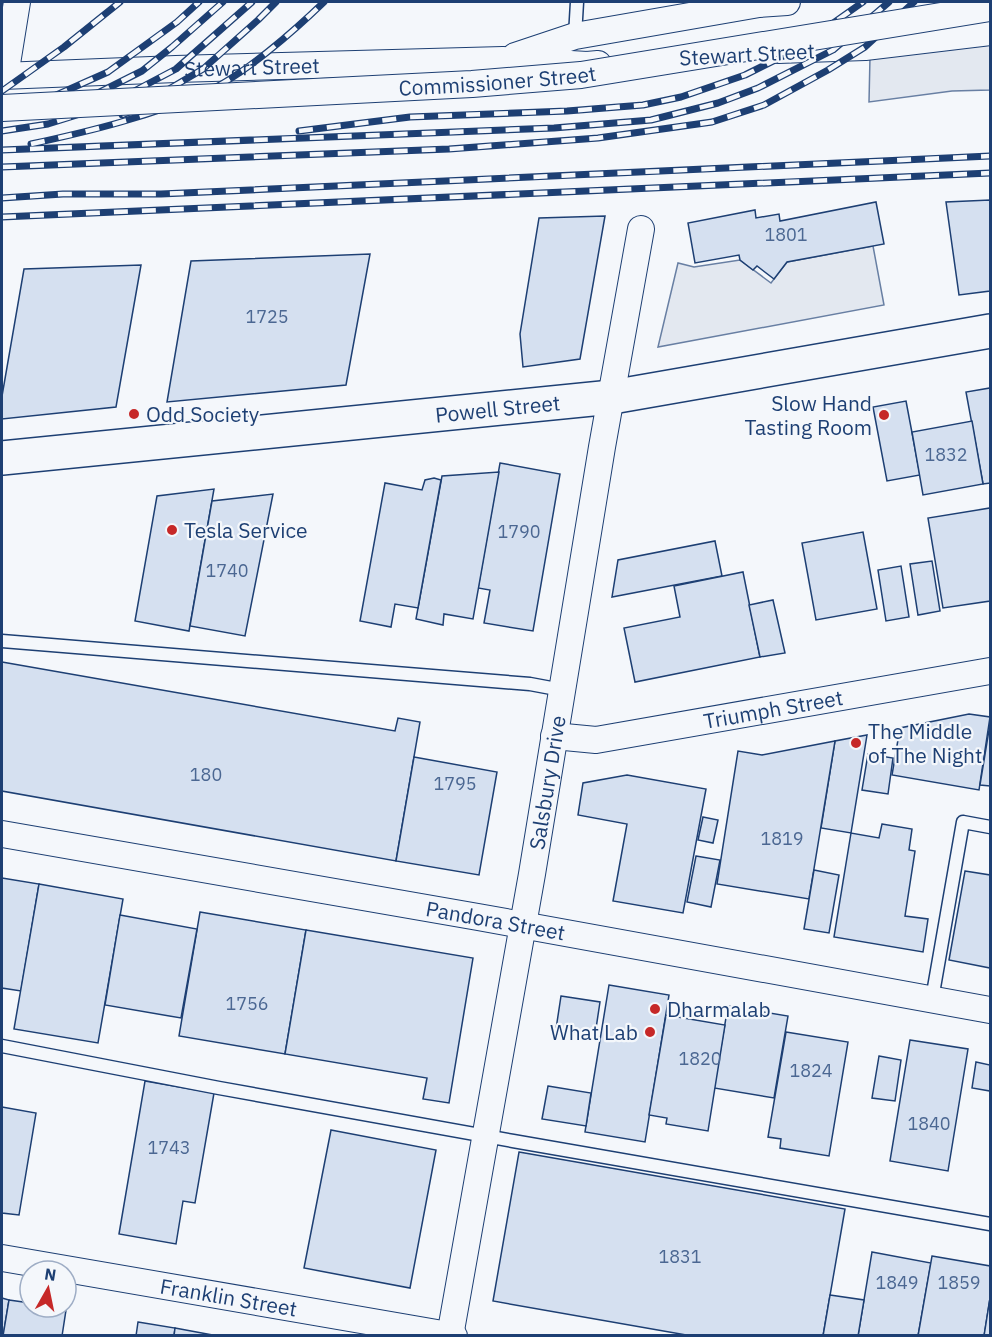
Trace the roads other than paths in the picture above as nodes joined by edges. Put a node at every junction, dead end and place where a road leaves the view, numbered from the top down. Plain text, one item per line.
1 (17, 2) edge
2 (577, 2) edge
3 (787, 2) edge
4 (759, 3) edge
5 (990, 8) edge
6 (990, 32) edge
7 (575, 36) junction
8 (503, 60) junction
9 (3, 76) edge
10 (2, 108) edge
11 (641, 229) dead end
12 (990, 332) edge
13 (612, 397) junction
14 (2, 458) edge
15 (2, 641) edge
16 (990, 671) edge
17 (562, 690) junction
18 (554, 736) junction
19 (990, 827) edge
20 (2, 834) edge
21 (522, 925) junction
22 (932, 999) junction
23 (990, 1010) edge
24 (2, 1046) edge
25 (486, 1136) junction
26 (990, 1224) edge
27 (2, 1258) edge
28 (451, 1335) edge

1 - 9 street
2 - 7 lane
3 - 4 street, Stewart Street
4 - 7 street, Stewart Street
5 - 10 street, Commissioner Street, bridge
6 - 8 street, Stewart Street
7 - 8 street, Stewart Street
8 - 9 street, Stewart Street
11 - 13 street, Salsbury Drive
12 - 13 main road, Powell Street
13 - 14 main road, Powell Street
13 - 17 street, Salsbury Drive
15 - 17 lane
16 - 18 street, Triumph Street
17 - 18 street, Salsbury Drive
18 - 21 street, Salsbury Drive
19 - 22 lane
20 - 21 street, Pandora Street
21 - 22 street, Pandora Street
21 - 25 street, Salsbury Drive
22 - 23 street, Pandora Street
24 - 25 lane
25 - 26 lane
25 - 28 street, Salsbury Drive
27 - 28 street, Franklin Street

